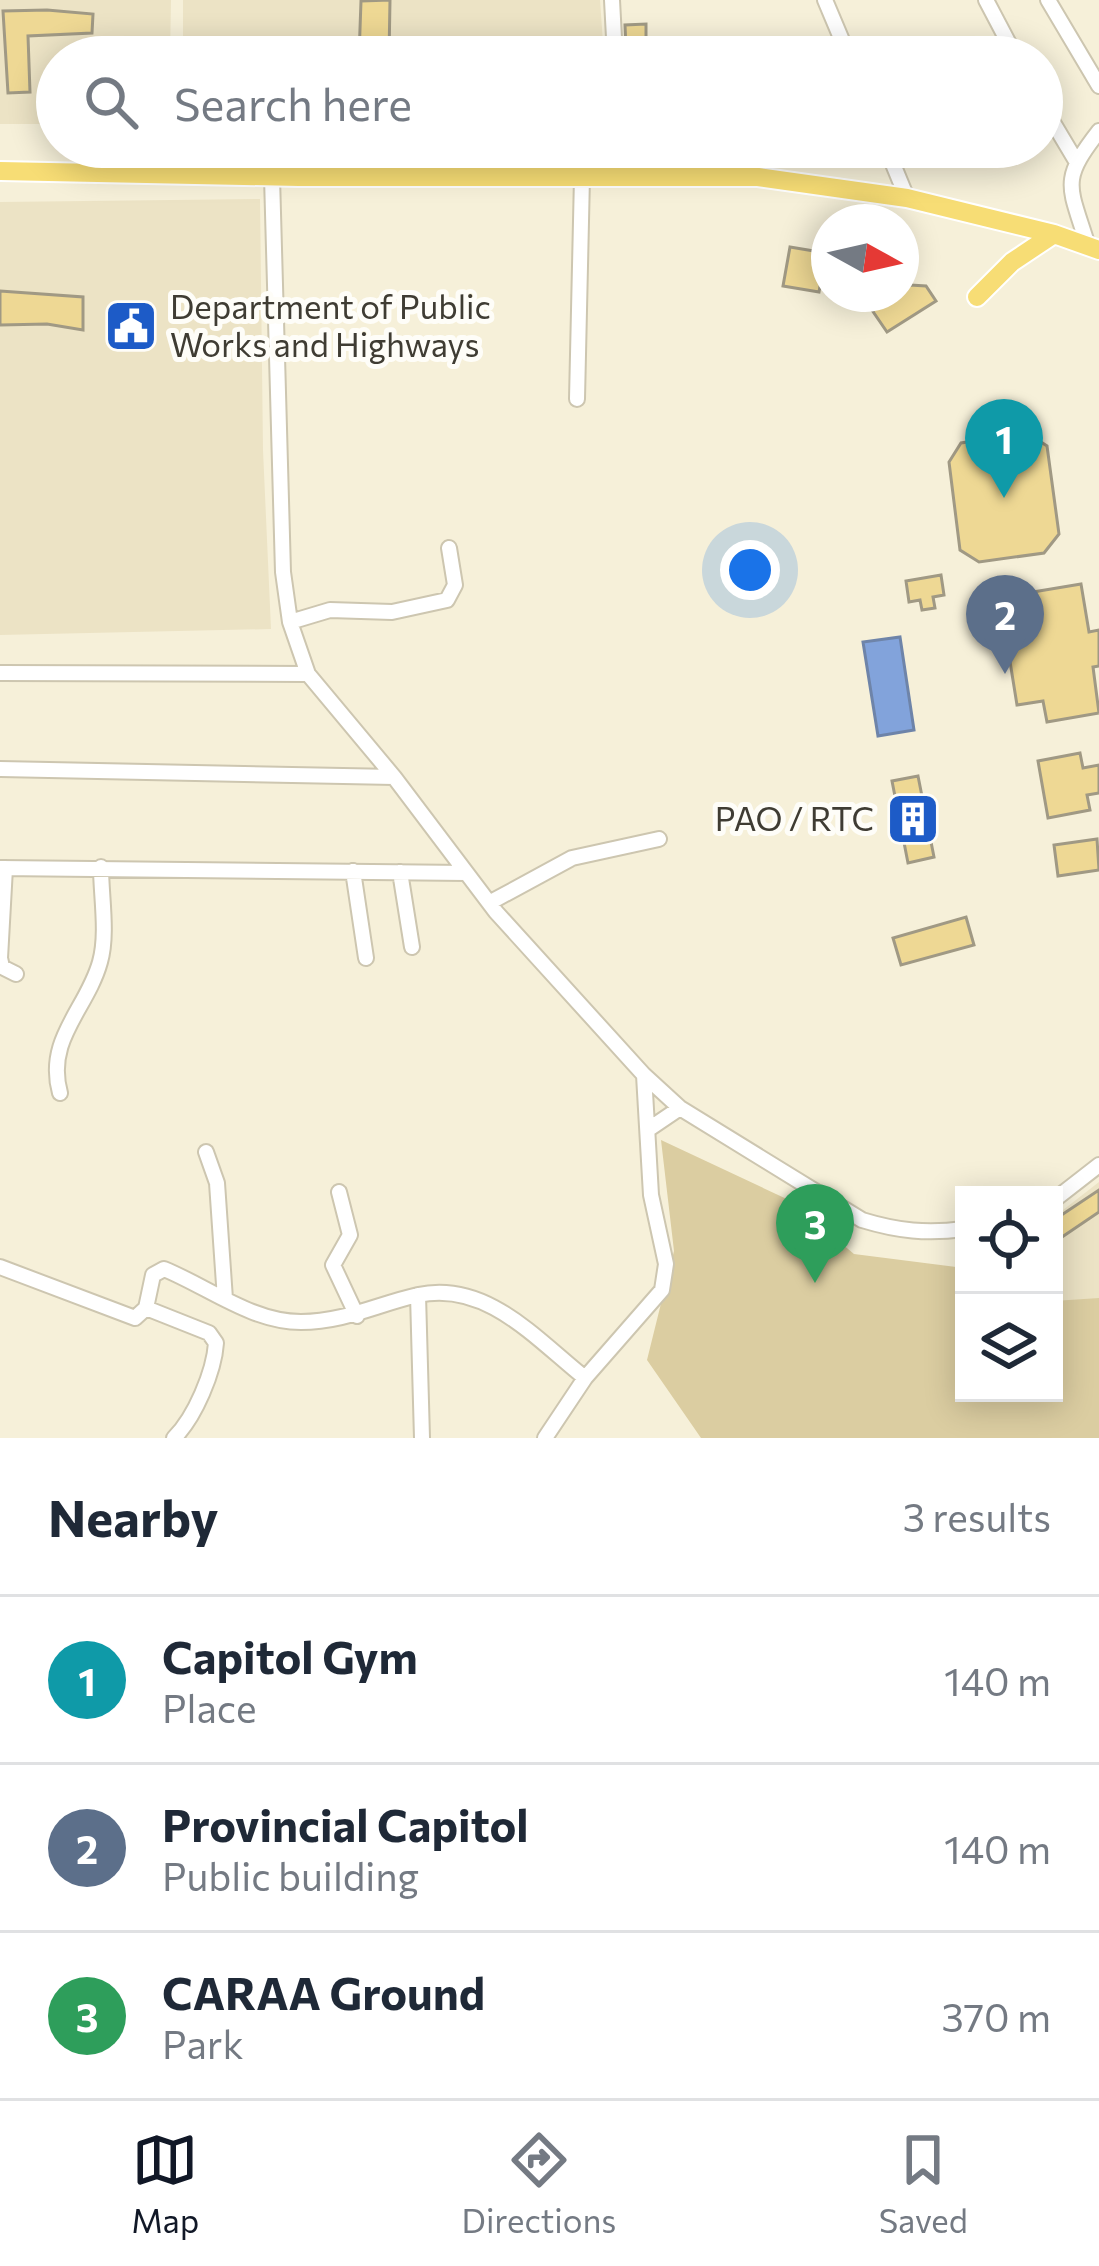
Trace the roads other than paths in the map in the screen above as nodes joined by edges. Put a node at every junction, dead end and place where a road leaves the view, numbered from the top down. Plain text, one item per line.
1 (612, 0) edge
2 (825, 0) edge
3 (986, 0) edge
4 (1048, 0) edge
5 (614, 36) edge
6 (840, 36) edge
7 (1005, 36) edge
8 (1099, 86) edge
9 (1099, 130) edge
10 (1063, 139) edge
11 (1076, 161) junction
12 (622, 168) edge
13 (895, 168) edge
14 (0, 171) edge
15 (272, 177) junction
16 (623, 177) junction
17 (582, 178) junction
18 (908, 198) junction
19 (1054, 234) junction
20 (1093, 246) edge
21 (977, 296) dead end
22 (577, 399) dead end
23 (449, 548) dead end
24 (290, 622) junction
25 (0, 673) edge
26 (308, 674) junction
27 (0, 770) edge
28 (394, 777) junction
29 (659, 839) dead end
30 (101, 867) junction
31 (3, 868) edge
32 (352, 871) junction
33 (400, 872) junction
34 (466, 873) junction
35 (489, 903) junction
36 (412, 947) dead end
37 (366, 958) dead end
38 (16, 974) dead end
39 (644, 1075) junction
40 (60, 1093) dead end
41 (680, 1108) junction
42 (649, 1129) junction
43 (206, 1152) dead end
44 (1099, 1165) edge
45 (339, 1192) dead end
46 (1063, 1193) edge
47 (955, 1229) edge
48 (0, 1267) edge
49 (418, 1295) junction
50 (225, 1299) junction
51 (146, 1307) junction
52 (357, 1316) junction
53 (585, 1378) junction
54 (173, 1438) edge
55 (422, 1438) edge
56 (545, 1438) edge

1 - 5 street
2 - 6 street
3 - 7 street
4 - 8 street
9 - 11 street
10 - 11 street
11 - 20 street
12 - 16 street
13 - 18 street
14 - 15 main road
15 - 17 main road
15 - 24 street
16 - 17 main road
16 - 18 main road
17 - 22 street
18 - 19 main road
19 - 20 main road
19 - 21 main road
23 - 24 street
24 - 26 street
25 - 26 street
26 - 28 street
27 - 28 street
28 - 34 street
29 - 35 street
30 - 31 street
30 - 32 street
30 - 40 street
31 - 38 street
32 - 33 street
32 - 37 street
33 - 34 street
33 - 36 street
34 - 35 street
35 - 39 street
39 - 41 street
39 - 42 street
41 - 42 street
41 - 47 street
42 - 53 street
43 - 50 street
44 - 46 street
45 - 52 street
48 - 51 street
49 - 52 street
49 - 53 street
49 - 55 street
50 - 51 street
50 - 52 street
51 - 54 street
53 - 56 street

